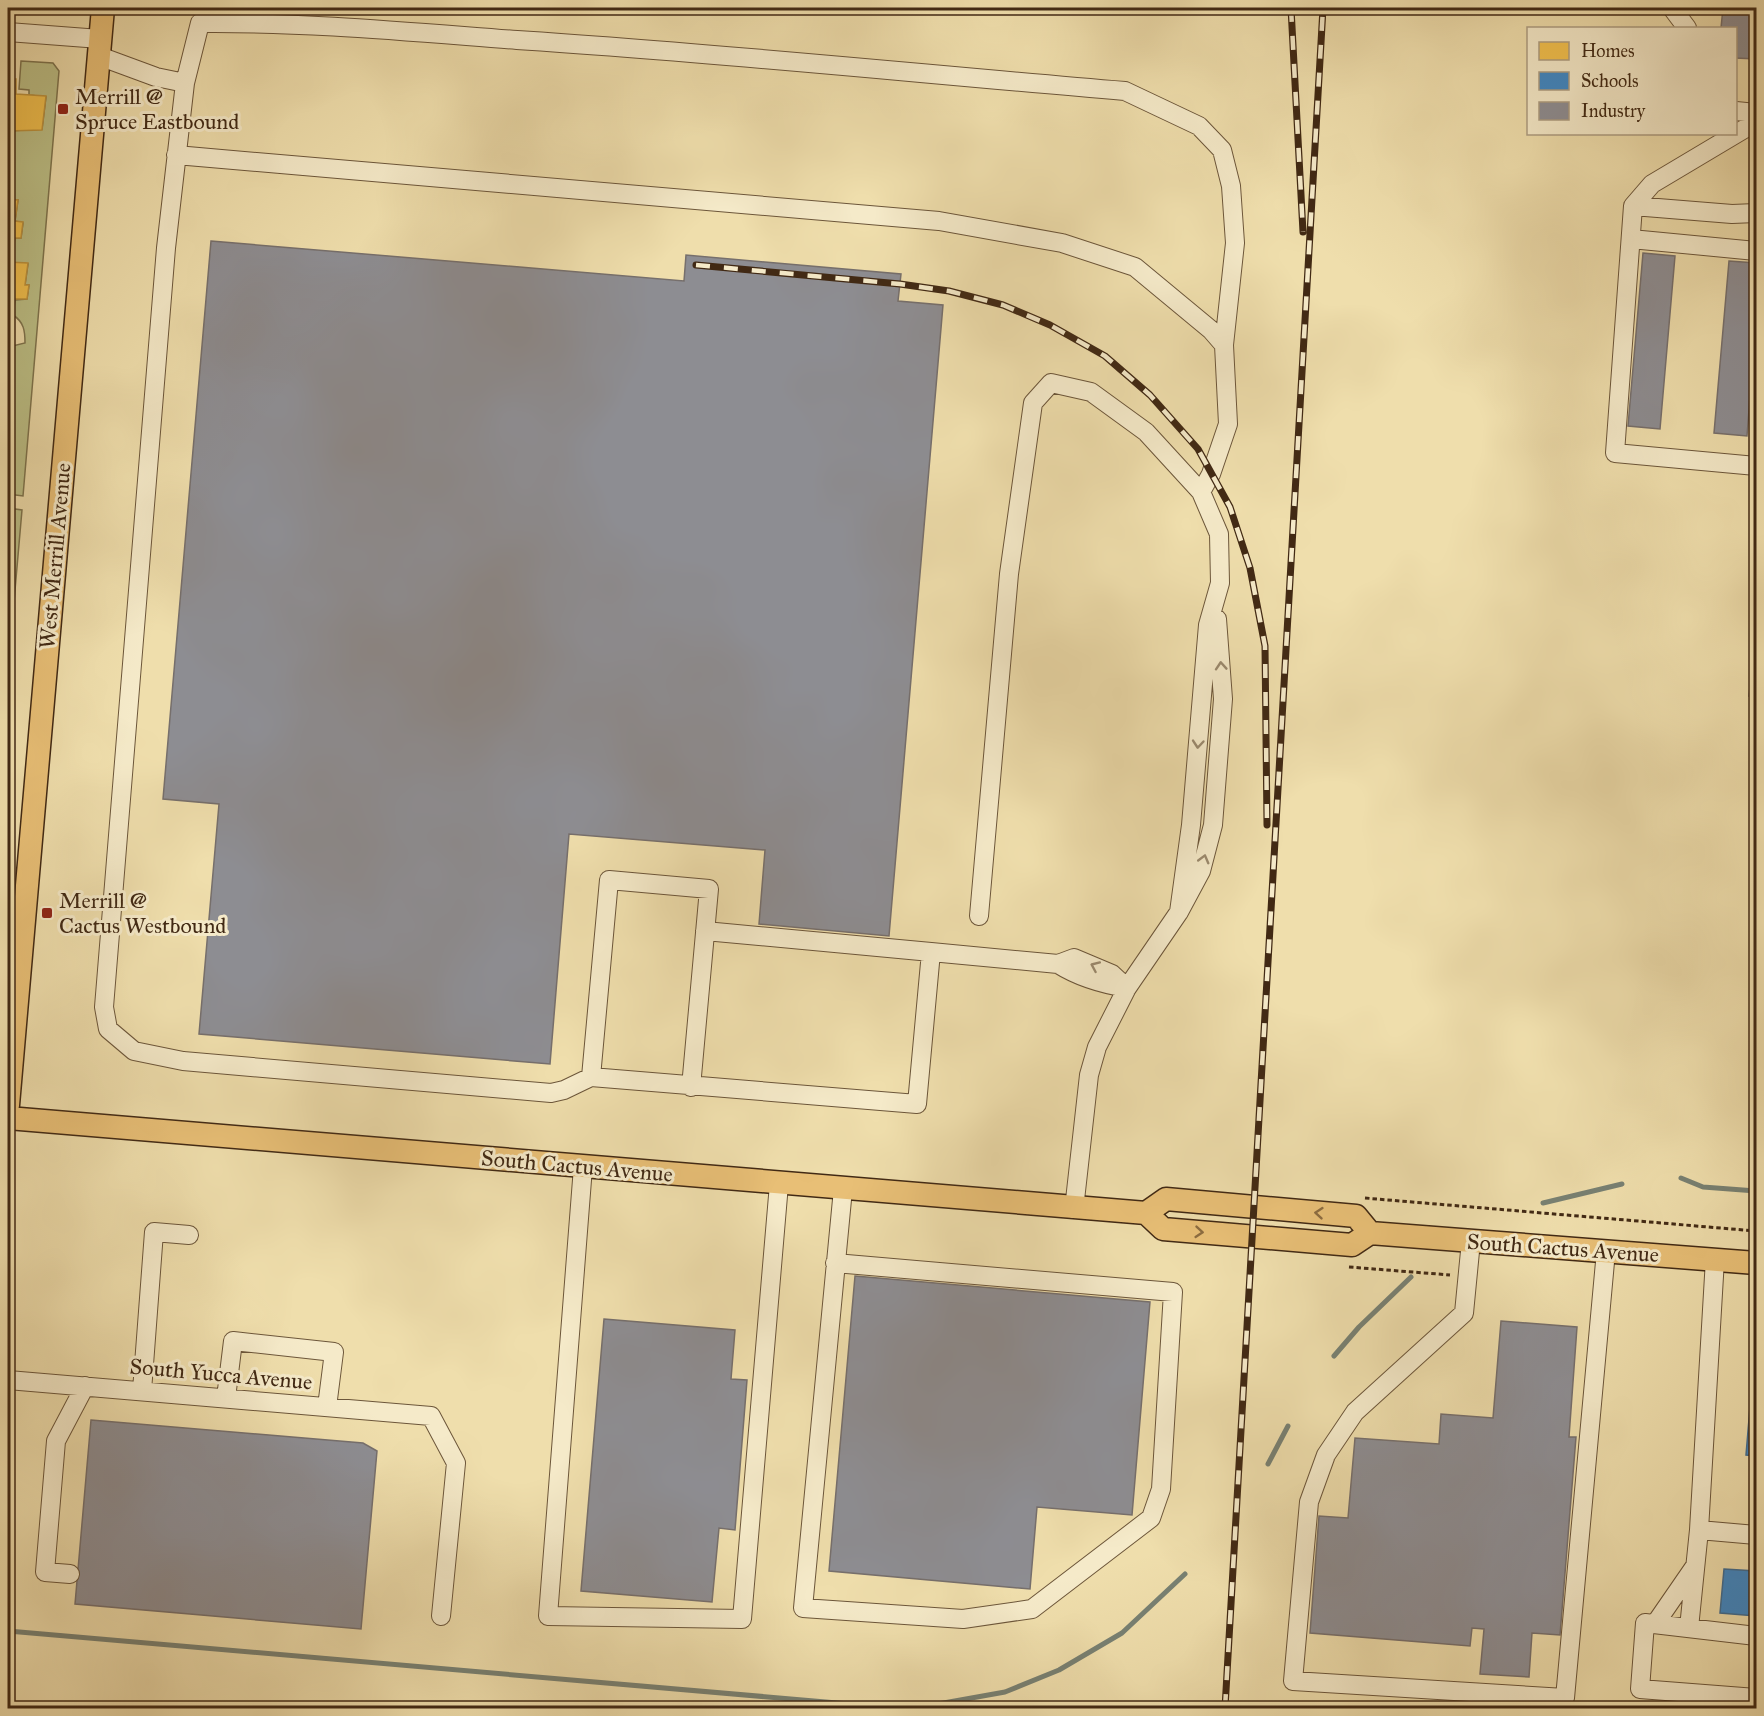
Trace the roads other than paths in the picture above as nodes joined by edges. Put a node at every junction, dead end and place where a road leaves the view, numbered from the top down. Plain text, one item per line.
1 (102, 8) edge
2 (1672, 8) edge
3 (1686, 27) edge
4 (8, 32) edge
5 (99, 48) junction
6 (185, 83) junction
7 (1737, 111) edge
8 (1756, 113) edge
9 (1756, 122) edge
10 (1737, 133) edge
11 (1734, 135) edge
12 (176, 155) junction
13 (1633, 206) junction
14 (1756, 213) edge
15 (1631, 239) junction
16 (1756, 251) edge
17 (1224, 345) junction
18 (1756, 466) edge
19 (1201, 492) junction
20 (979, 916) dead end
21 (705, 931) junction
22 (931, 952) junction
23 (1127, 988) junction
24 (591, 1077) junction
25 (691, 1087) junction
26 (8, 1105) edge
27 (8, 1118) edge
28 (583, 1167) junction
29 (779, 1184) junction
30 (843, 1189) junction
31 (1074, 1209) junction
32 (189, 1235) dead end
33 (1471, 1241) junction
34 (1606, 1251) junction
35 (1714, 1259) junction
36 (835, 1263) junction
37 (1756, 1263) edge
38 (8, 1380) edge
39 (84, 1386) junction
40 (142, 1391) junction
41 (226, 1398) junction
42 (327, 1407) junction
43 (1699, 1530) junction
44 (1756, 1535) edge
45 (1696, 1565) junction
46 (70, 1574) dead end
47 (441, 1616) dead end
48 (1655, 1624) junction
49 (1689, 1628) junction
50 (1756, 1636) edge
51 (1756, 1698) edge

1 - 5 main road, West Merrill Avenue
2 - 3 street
4 - 5 street
5 - 6 street
5 - 26 main road, West Merrill Avenue
6 - 12 street
6 - 17 street
7 - 8 street
9 - 10 street
11 - 13 street
12 - 17 street
12 - 24 street
13 - 14 street
13 - 15 street
15 - 16 street
15 - 18 street
17 - 19 street
19 - 20 street
19 - 23 street
21 - 22 street
21 - 24 street
21 - 25 street
22 - 23 street
22 - 25 street
23 - 31 street
24 - 25 street
27 - 28 main road, South Cactus Avenue
28 - 29 main road, South Cactus Avenue
28 - 29 street
29 - 30 main road, South Cactus Avenue
30 - 31 main road, South Cactus Avenue
30 - 36 street
31 - 33 main road, South Cactus Avenue
32 - 40 street
33 - 34 main road, South Cactus Avenue
33 - 34 street
34 - 35 main road, South Cactus Avenue
35 - 37 main road, South Cactus Avenue
35 - 43 street
36 - 36 street
38 - 39 street, South Yucca Avenue
39 - 40 street, South Yucca Avenue
39 - 46 street
40 - 41 street, South Yucca Avenue
41 - 42 street, South Yucca Avenue
41 - 42 street
42 - 47 street, South Yucca Avenue
43 - 44 street
43 - 45 street
45 - 48 street
45 - 49 street
48 - 49 street
48 - 51 street
49 - 50 street

